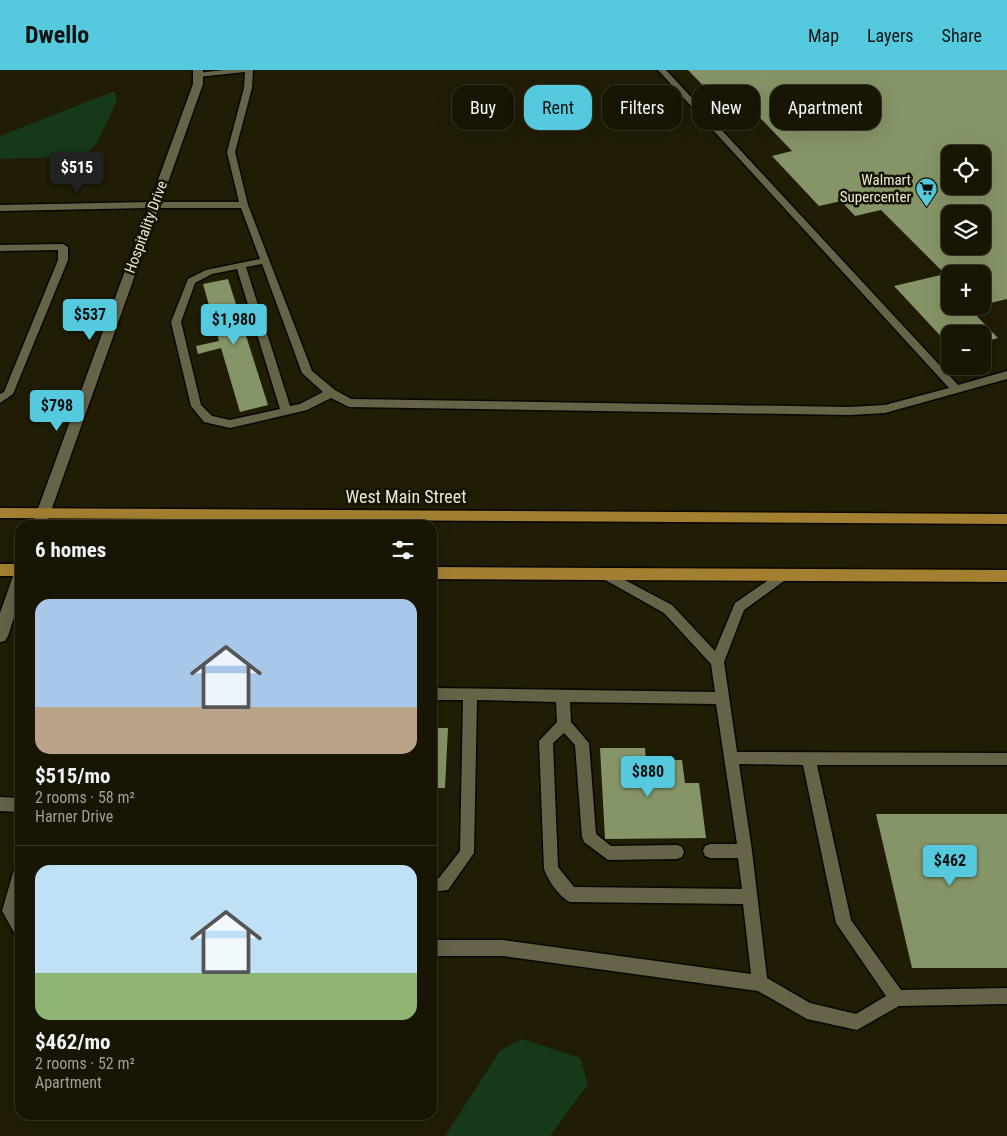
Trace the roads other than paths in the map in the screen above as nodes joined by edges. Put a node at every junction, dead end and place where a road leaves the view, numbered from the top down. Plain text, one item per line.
1 (244, 70) edge
2 (249, 70) edge
3 (662, 70) edge
4 (198, 72) edge
5 (154, 205) junction
6 (244, 205) junction
7 (0, 208) edge
8 (0, 248) edge
9 (264, 261) junction
10 (241, 266) junction
11 (1007, 375) edge
12 (956, 390) junction
13 (331, 393) junction
14 (0, 399) edge
15 (286, 411) junction
16 (0, 513) edge
17 (41, 519) edge
18 (1007, 520) edge
19 (0, 570) edge
20 (15, 570) edge
21 (437, 573) edge
22 (604, 574) junction
23 (784, 575) junction
24 (1007, 576) edge
25 (15, 591) edge
26 (0, 636) edge
27 (717, 662) junction
28 (437, 694) edge
29 (470, 695) junction
30 (563, 696) junction
31 (722, 698) junction
32 (564, 724) junction
33 (730, 758) junction
34 (809, 758) junction
35 (1007, 759) edge
36 (0, 804) edge
37 (15, 805) edge
38 (710, 851) dead end
39 (745, 851) junction
40 (676, 852) dead end
41 (437, 885) edge
42 (15, 892) edge
43 (750, 897) junction
44 (15, 920) edge
45 (437, 948) edge
46 (760, 983) junction
47 (1007, 996) edge
48 (897, 998) junction

1 - 4 lane
2 - 6 lane
3 - 12 lane
4 - 5 street, Hospitality Drive
5 - 6 lane
5 - 7 street
5 - 17 street, Hospitality Drive
6 - 9 lane
8 - 14 lane
9 - 10 lane
9 - 13 lane
10 - 15 lane
10 - 15 lane
11 - 12 lane
12 - 13 lane
13 - 15 lane
16 - 17 main road, West Main Street
17 - 18 main road, West Main Street
19 - 20 main road
21 - 22 main road
22 - 23 main road
22 - 27 lane
23 - 24 main road
23 - 27 lane
25 - 26 street
27 - 31 lane
28 - 29 lane
29 - 30 lane
29 - 41 lane
30 - 31 lane
30 - 32 lane
31 - 33 lane
32 - 40 lane
32 - 43 lane
33 - 34 lane
33 - 39 lane
34 - 35 lane
34 - 48 lane
36 - 37 lane
38 - 39 lane
39 - 43 lane
42 - 44 lane
43 - 46 lane
45 - 46 lane
46 - 48 lane
47 - 48 lane

